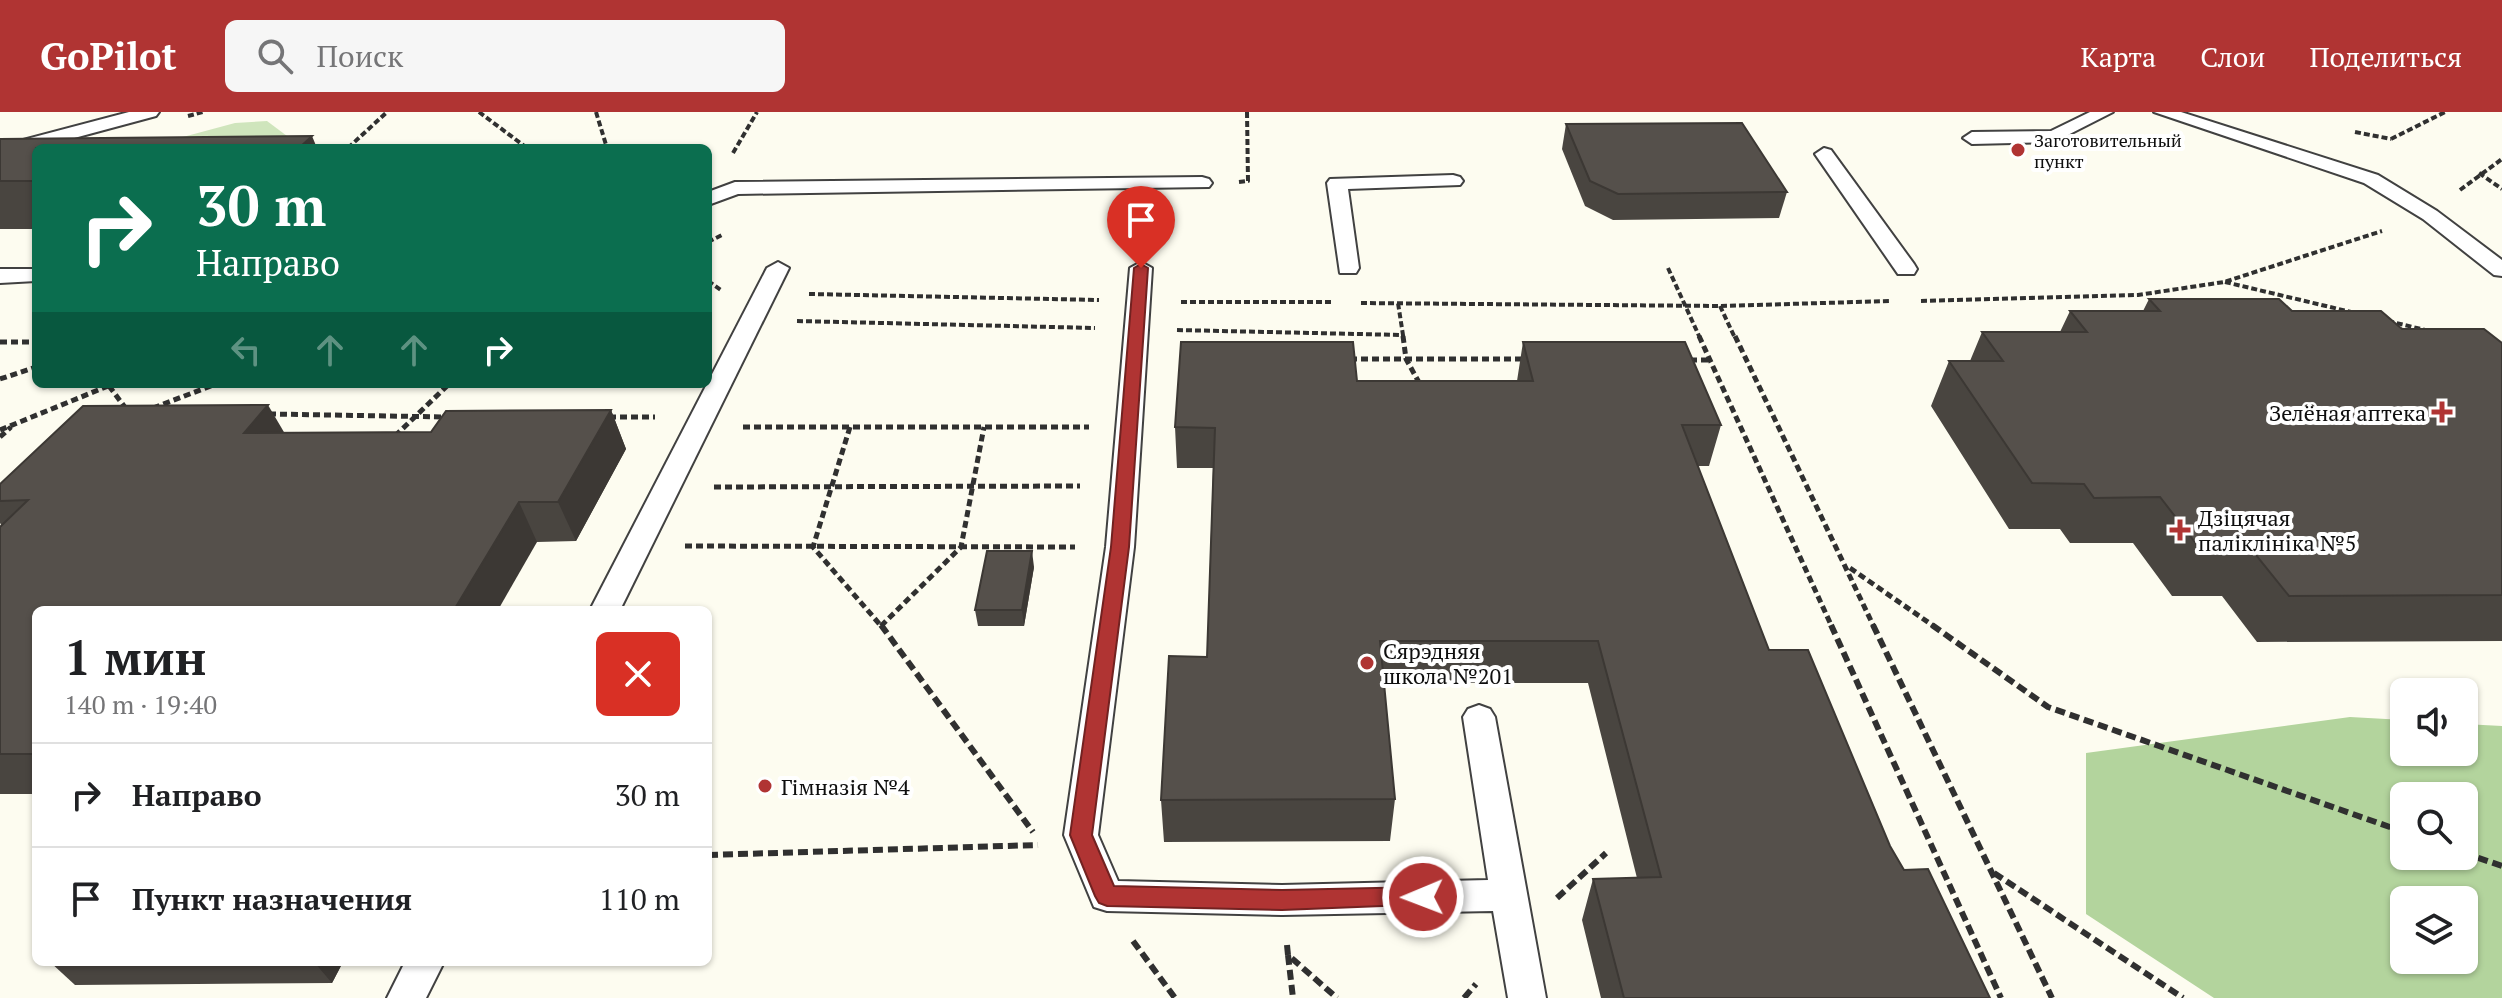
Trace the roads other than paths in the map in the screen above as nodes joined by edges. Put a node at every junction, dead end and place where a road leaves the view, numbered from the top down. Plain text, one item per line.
1 (150, 112) edge
2 (2104, 112) edge
3 (2163, 112) edge
4 (1972, 138) dead end
5 (0, 152) edge
6 (1824, 154) dead end
7 (1453, 181) dead end
8 (1202, 183) road end
9 (712, 197) edge
10 (778, 268) dead end
11 (1141, 268) dead end
12 (1348, 268) dead end
13 (1906, 269) dead end
14 (2502, 270) edge
15 (32, 275) edge
16 (0, 276) edge
17 (607, 606) edge
18 (1479, 717) dead end
19 (1508, 895) junction
20 (423, 966) edge
21 (406, 998) edge
22 (1527, 998) edge

1 - 5 lane
2 - 4 lane
3 - 14 lane
6 - 13 lane
7 - 12 lane
8 - 9 lane
10 - 17 lane
11 - 19 lane
15 - 16 lane
18 - 19 lane
19 - 22 lane
20 - 21 lane

